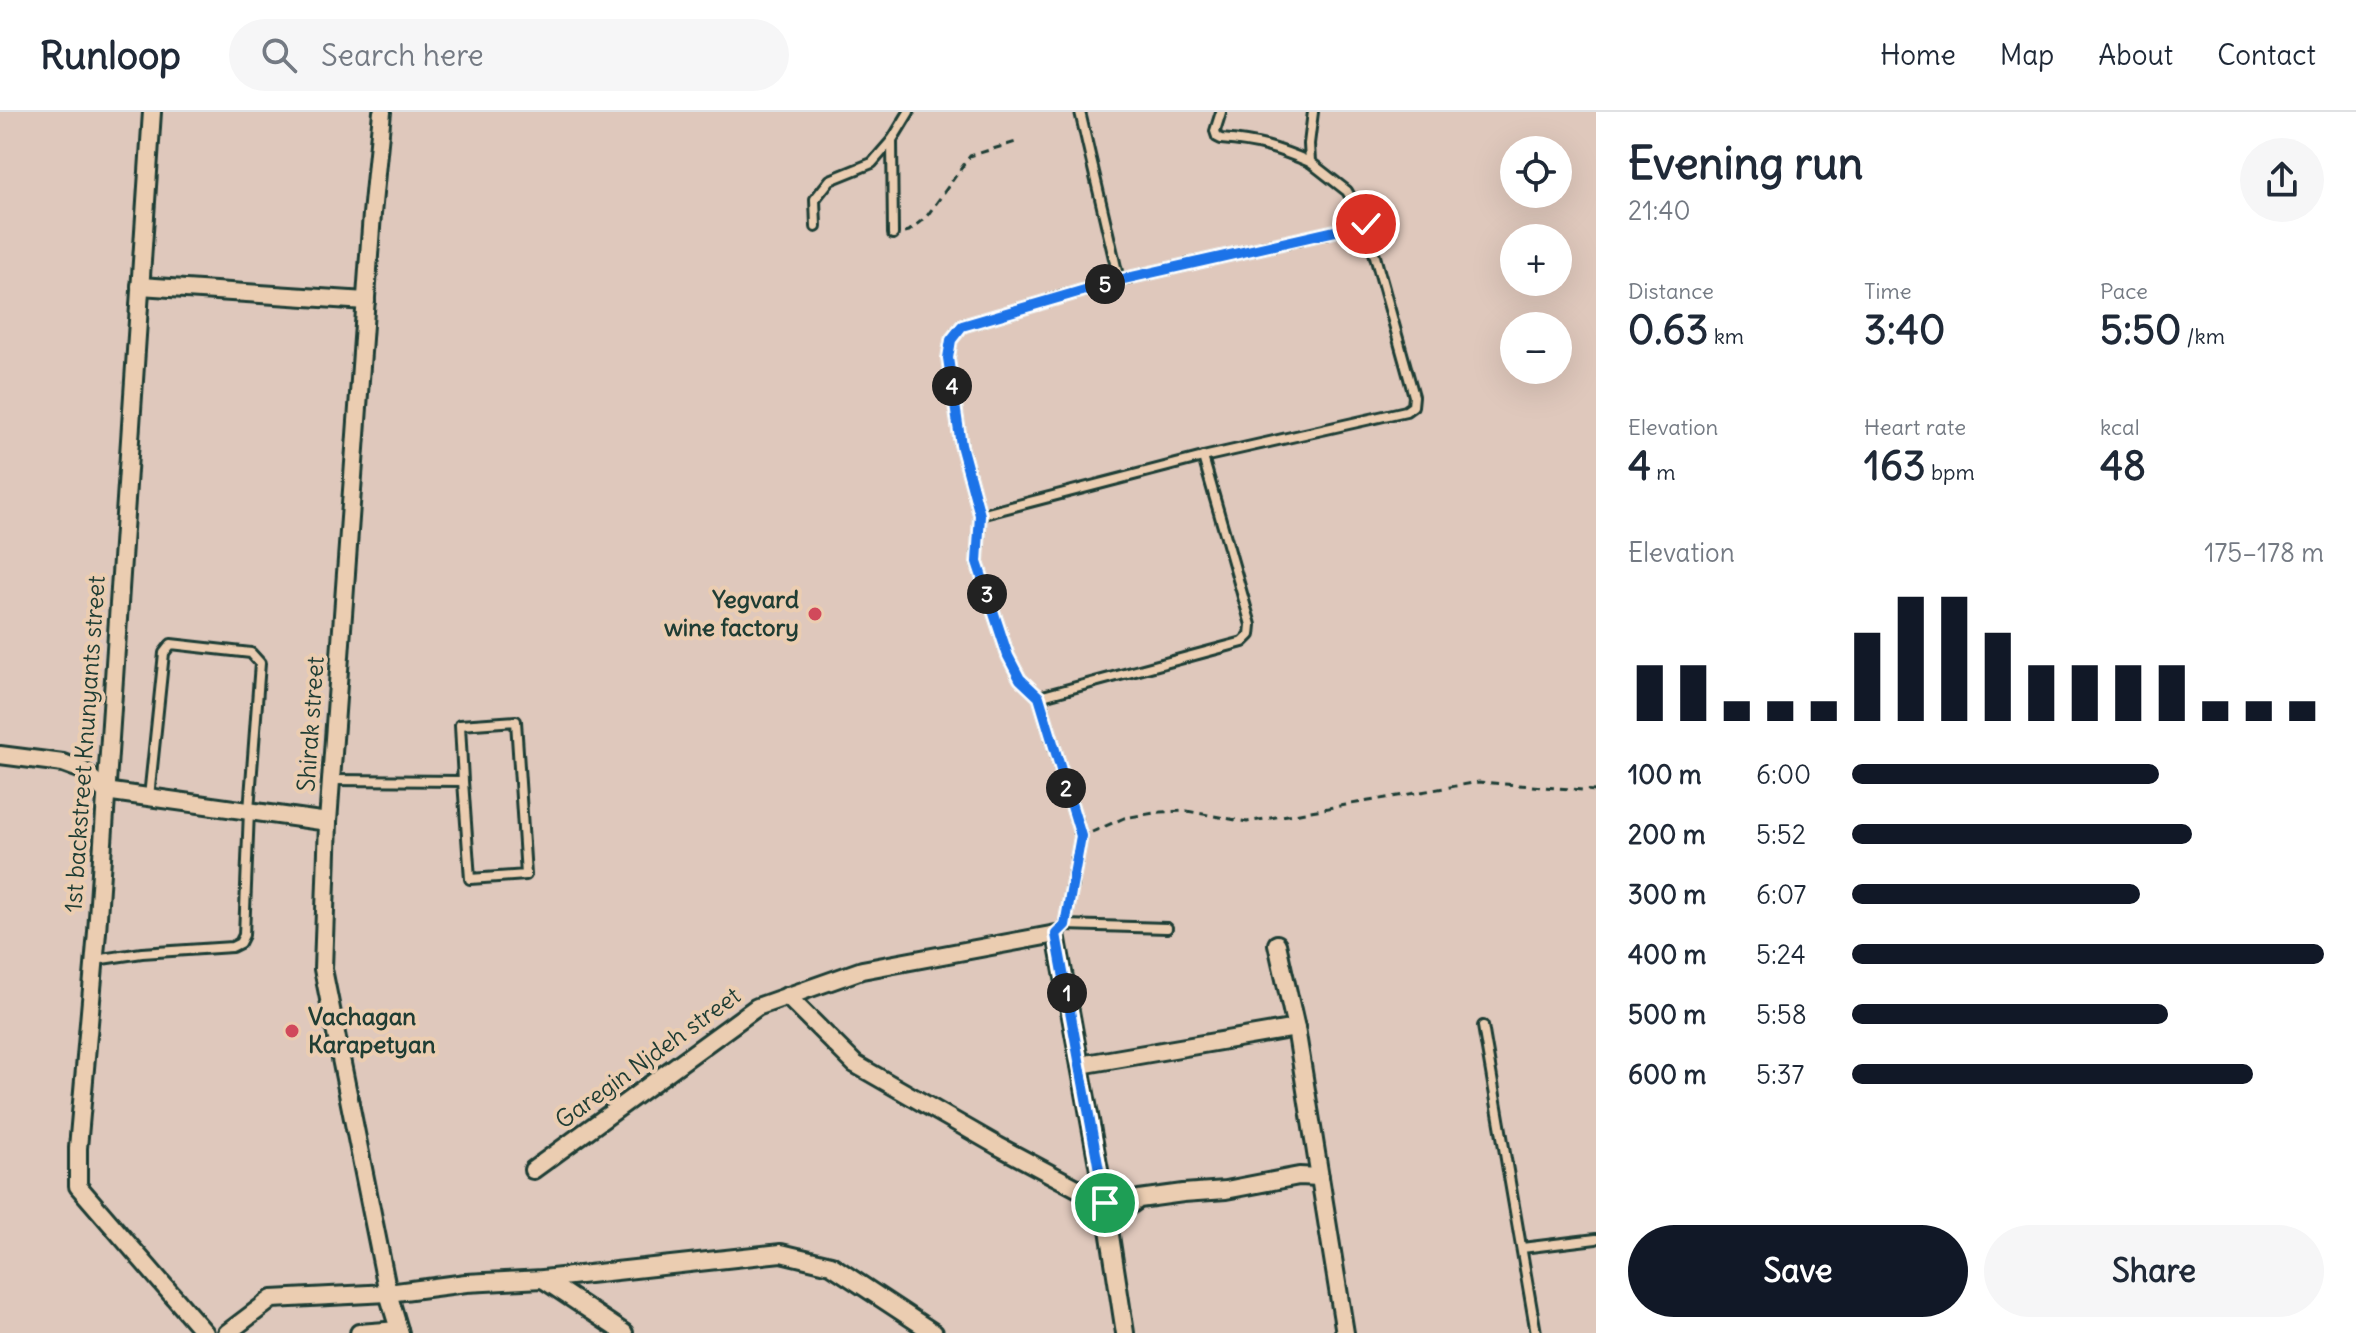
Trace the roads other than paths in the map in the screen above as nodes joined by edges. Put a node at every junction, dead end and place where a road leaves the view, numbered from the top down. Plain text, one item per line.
1 (152, 112) edge
2 (382, 112) edge
3 (909, 112) edge
4 (1080, 112) edge
5 (1221, 112) edge
6 (1313, 112) edge
7 (892, 140) junction
8 (1310, 162) junction
9 (1366, 224) junction
10 (816, 227) dead end
11 (893, 234) road end
12 (1119, 280) junction
13 (140, 286) junction
14 (366, 301) junction
15 (1203, 457) junction
16 (980, 515) junction
17 (1039, 697) junction
18 (0, 755) edge
19 (332, 780) junction
20 (463, 781) junction
21 (105, 791) junction
22 (149, 797) junction
23 (249, 811) junction
24 (328, 822) junction
25 (1167, 928) dead end
26 (1060, 929) junction
27 (1277, 944) dead end
28 (94, 961) junction
29 (787, 996) junction
30 (1483, 1026) dead end
31 (1296, 1028) junction
32 (1080, 1065) junction
33 (533, 1170) dead end
34 (1320, 1177) junction
35 (1105, 1203) junction
36 (1108, 1221) junction
37 (1596, 1239) edge
38 (1522, 1248) junction
39 (543, 1279) junction
40 (388, 1293) junction
41 (400, 1332) edge
42 (618, 1332) edge
43 (205, 1333) edge
44 (227, 1333) edge
45 (359, 1333) edge
46 (934, 1333) edge
47 (1125, 1333) edge
48 (1345, 1333) edge
49 (1536, 1333) edge

1 - 13 street, 1st backstreet Knunyants street
2 - 14 street, Shirak street
3 - 7 lane
4 - 12 lane
5 - 8 lane
6 - 8 lane
7 - 10 lane
7 - 11 lane
8 - 9 lane
9 - 12 lane
9 - 15 lane
12 - 16 lane
13 - 14 street
13 - 21 street, 1st backstreet Knunyants street
14 - 19 street, Shirak street
15 - 16 lane
15 - 17 lane
16 - 17 lane
17 - 26 lane
18 - 21 street
19 - 20 lane
19 - 24 street, Shirak street
20 - 20 lane
21 - 22 street
21 - 28 street, 1st backstreet Knunyants street
22 - 23 street
22 - 23 lane
23 - 24 street
23 - 28 lane
24 - 40 street, Shirak street
25 - 26 lane
26 - 29 street, Garegin Njdeh street
26 - 32 street
27 - 31 street
28 - 43 street, 1st backstreet Knunyants street
29 - 33 street, Garegin Njdeh street
29 - 35 street
30 - 38 lane
31 - 32 street
31 - 34 street
32 - 35 street
34 - 36 street
34 - 48 street
35 - 36 street
36 - 47 street
37 - 38 lane
38 - 49 lane
39 - 40 street
39 - 42 street
39 - 46 street
40 - 41 street, Shirak street
40 - 44 street
41 - 45 street

